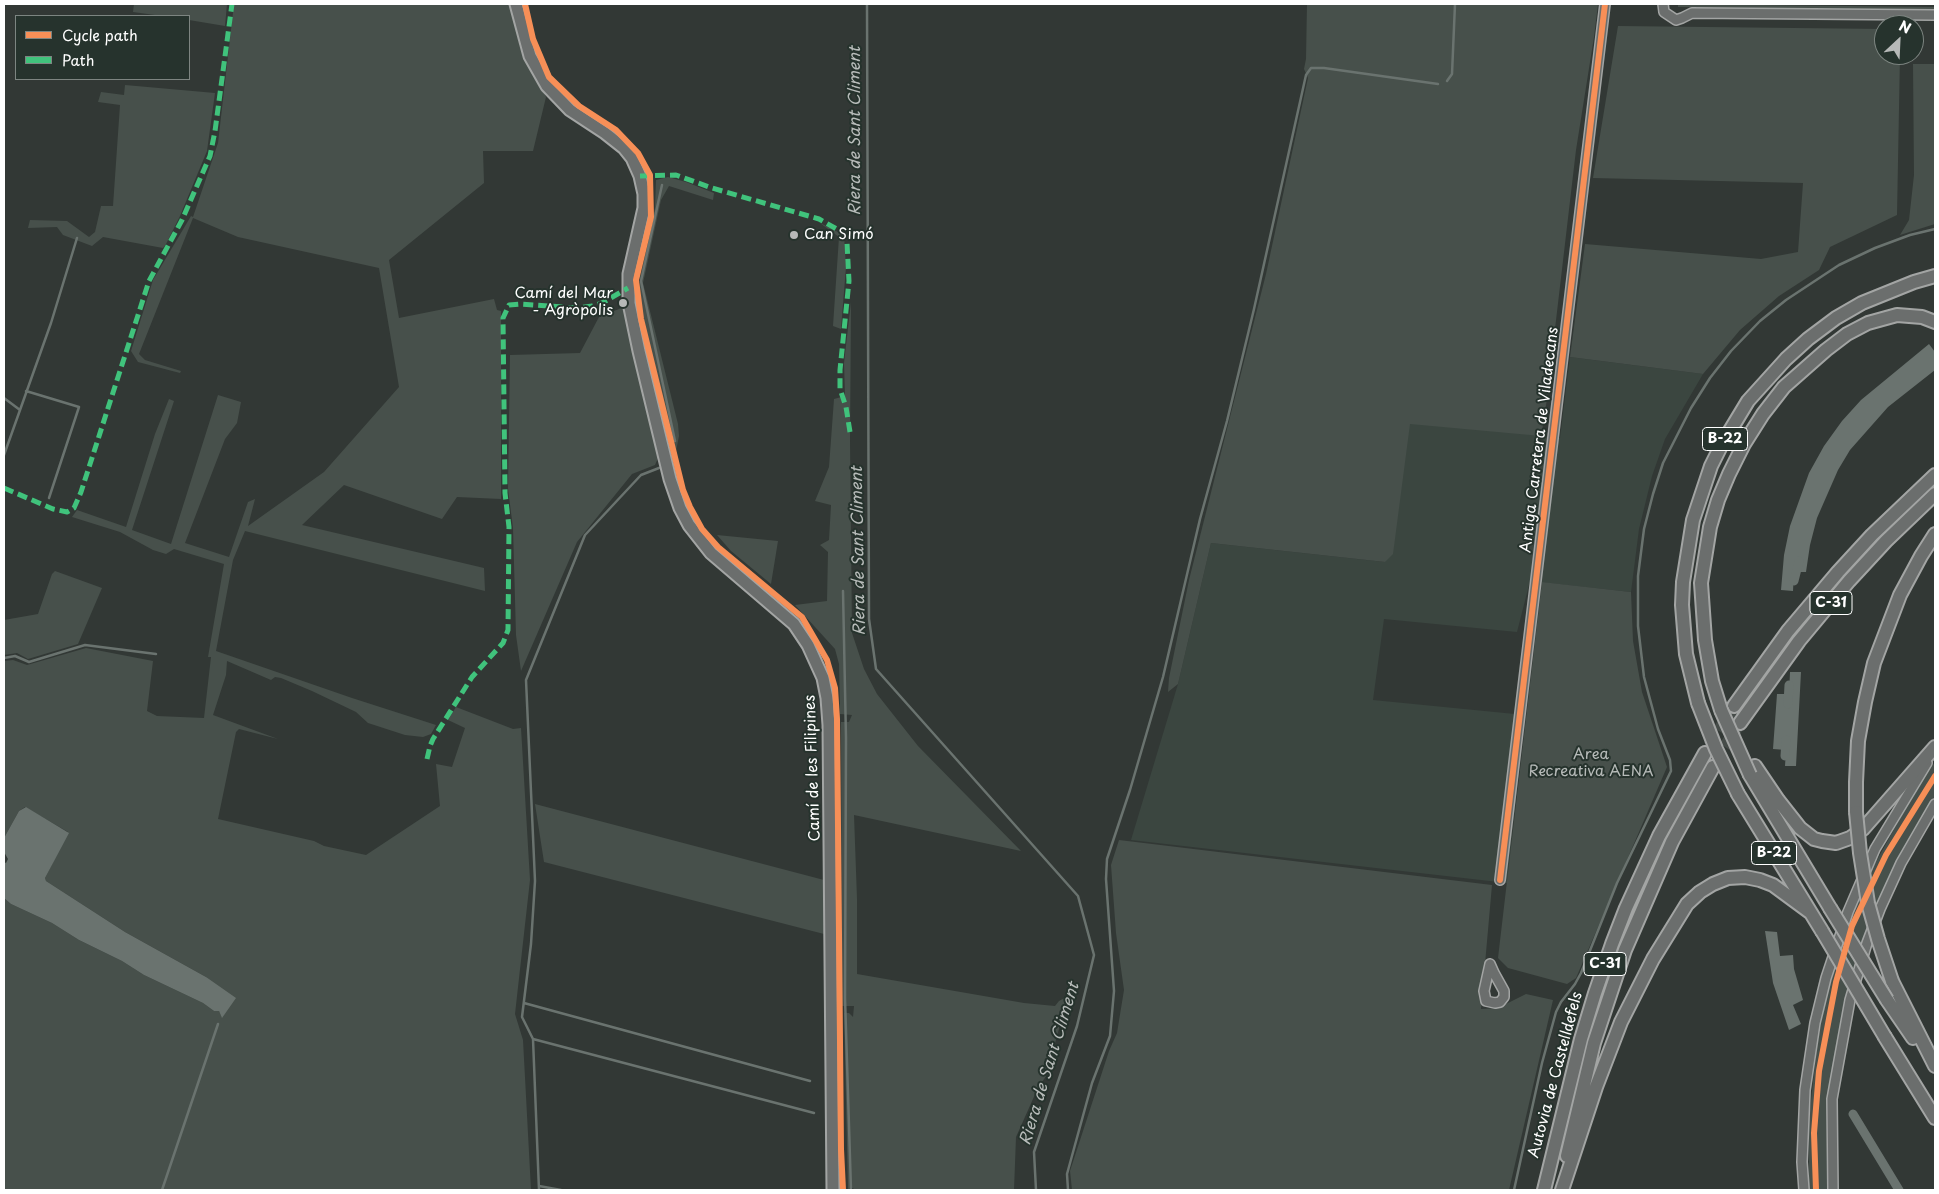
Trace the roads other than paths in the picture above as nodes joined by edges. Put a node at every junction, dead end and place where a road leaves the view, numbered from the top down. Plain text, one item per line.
1 (516, 4) edge
2 (1605, 4) edge
3 (1663, 4) edge
4 (1935, 15) edge
5 (1935, 276) edge
6 (1935, 322) edge
7 (1935, 466) edge
8 (1935, 475) edge
9 (1935, 494) edge
10 (1908, 500) junction
11 (1935, 534) edge
12 (1734, 706) tunnel mouth
13 (1740, 723) tunnel mouth
14 (1935, 747) edge
15 (1935, 751) edge
16 (1705, 753) tunnel mouth
17 (1713, 767) tunnel mouth
18 (1753, 770) junction
19 (1935, 804) edge
20 (1500, 880) dead end
21 (1811, 913) junction
22 (1935, 1066) edge
23 (1935, 1071) edge
24 (1935, 1118) edge
25 (833, 1190) edge
26 (1544, 1190) edge
27 (1561, 1190) edge
28 (1804, 1190) edge
29 (1832, 1190) edge

1 - 25 main road, Camí de les Filipines
2 - 20 street, Antiga Carretera de Viladecans
3 - 4 street
5 - 21 highway, B-22, bridge
6 - 18 highway, bridge
7 - 10 highway
8 - 10 highway, C-31
9 - 13 highway, C-31
10 - 12 highway, C-31
11 - 22 highway, bridge
14 - 18 highway
15 - 28 street
16 - 26 highway, Autovia de Castelldefels / C-31
17 - 27 highway, Autovia de Castelldefels / C-31
18 - 23 highway, bridge
19 - 29 street
21 - 24 highway, B-22, bridge
21 - 27 highway

